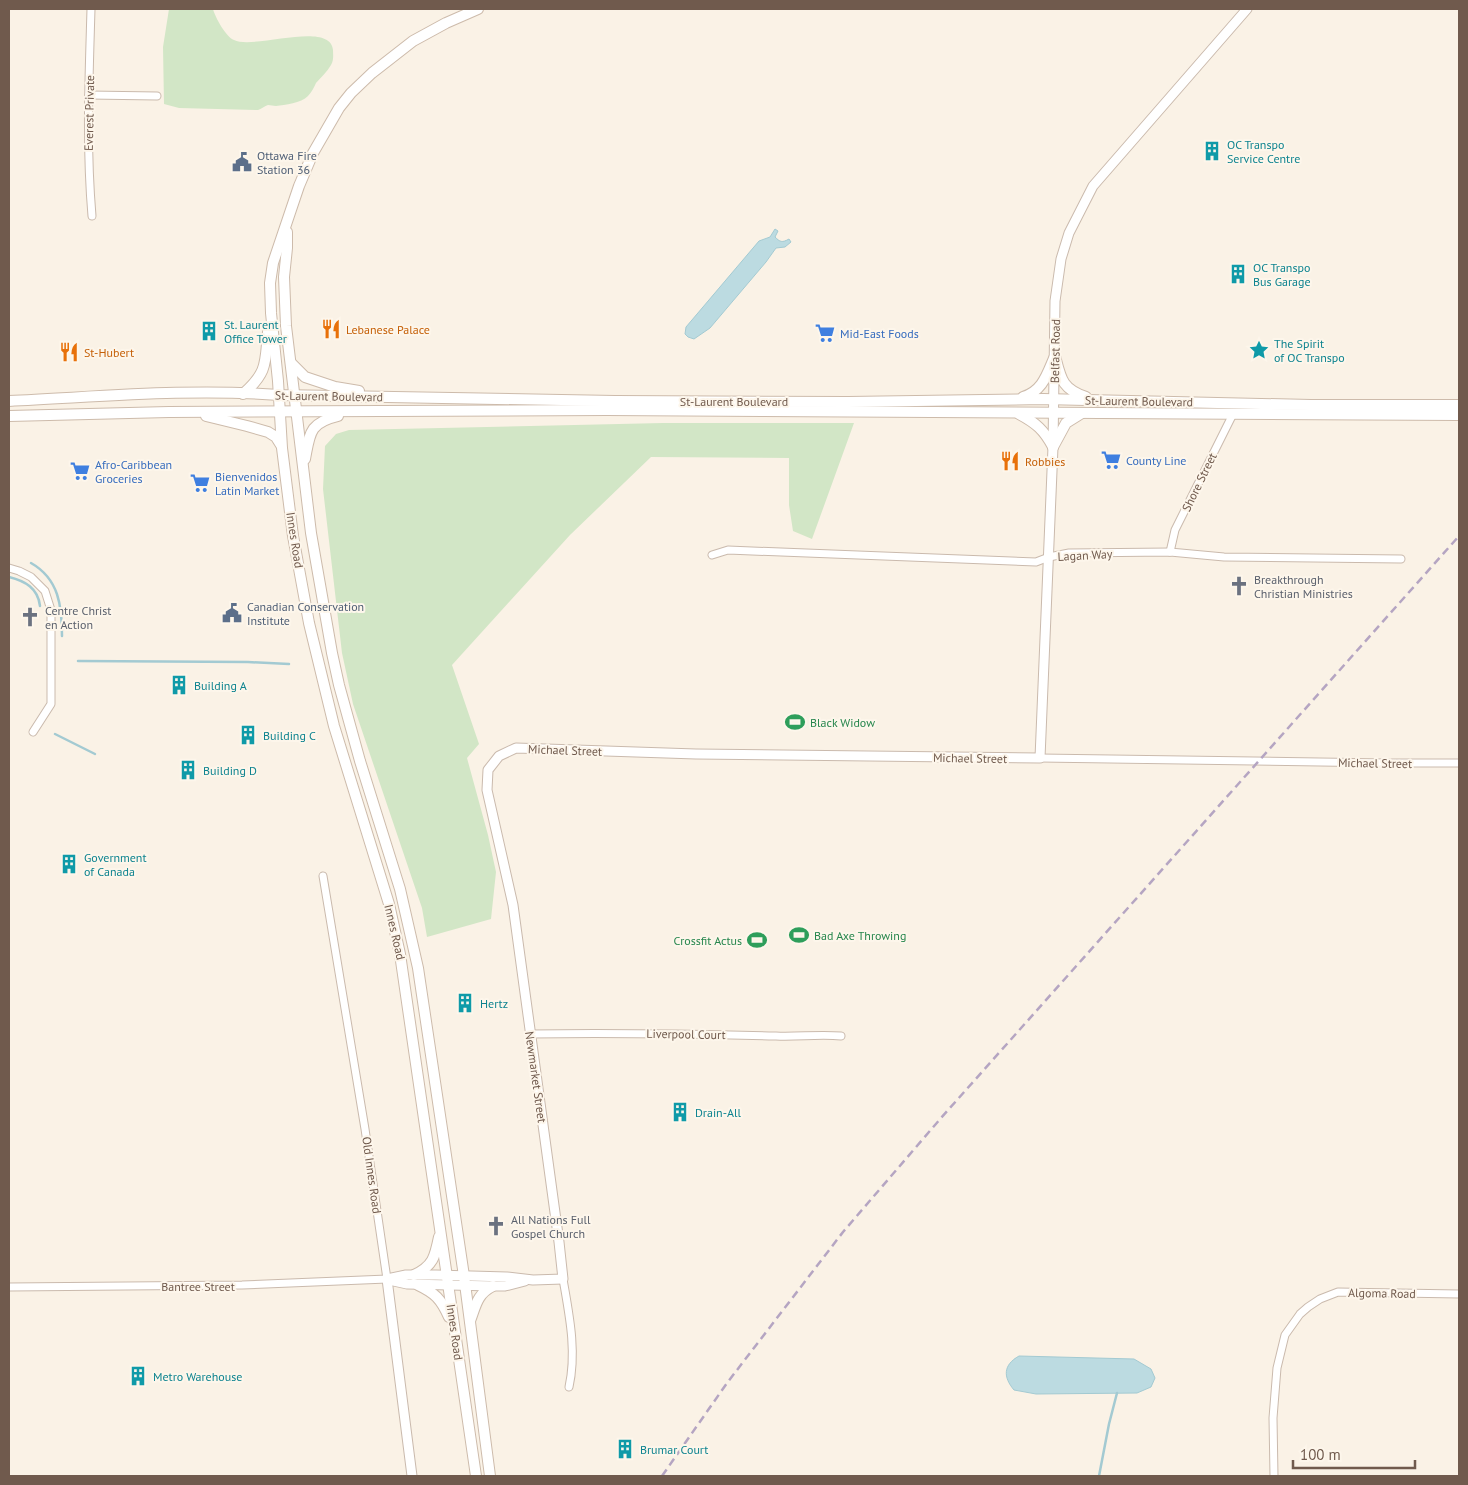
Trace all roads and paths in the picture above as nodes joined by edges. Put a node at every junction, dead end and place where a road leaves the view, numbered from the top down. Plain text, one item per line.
1 (91, 9) edge
2 (478, 9) edge
3 (1246, 9) edge
4 (89, 95) junction
5 (157, 96) dead end
6 (92, 216) dead end
7 (287, 224) junction
8 (271, 313) junction
9 (1055, 356) junction
10 (291, 363) junction
11 (243, 394) junction
12 (279, 395) junction
13 (295, 396) junction
14 (388, 396) junction
15 (1018, 399) junction
16 (1054, 399) junction
17 (1096, 400) junction
18 (9, 401) edge
19 (1459, 405) edge
20 (355, 411) junction
21 (280, 412) junction
22 (297, 412) junction
23 (1083, 412) junction
24 (190, 413) junction
25 (1016, 413) junction
26 (1053, 413) junction
27 (1233, 414) junction
28 (1459, 415) edge
29 (9, 416) edge
30 (1053, 447) junction
31 (282, 448) junction
32 (302, 470) junction
33 (1170, 552) junction
34 (712, 555) dead end
35 (1049, 557) junction
36 (1401, 558) dead end
37 (9, 568) edge
38 (33, 732) dead end
39 (1040, 758) junction
40 (1459, 763) edge
41 (488, 770) joint
42 (323, 876) dead end
43 (530, 1034) junction
44 (841, 1036) dead end
45 (440, 1229) junction
46 (387, 1279) junction
47 (563, 1279) junction
48 (416, 1280) junction
49 (447, 1280) junction
50 (533, 1280) junction
51 (464, 1281) junction
52 (494, 1286) junction
53 (9, 1287) edge
54 (1459, 1294) edge
55 (469, 1324) junction
56 (454, 1327) junction
57 (569, 1387) dead end
58 (412, 1476) edge
59 (476, 1476) edge
60 (490, 1476) edge
61 (1274, 1476) edge

1 - 4 street, Everest Private
2 - 7 main road
3 - 9 street, Belfast Road
4 - 5 street
4 - 6 street, Everest Private
7 - 8 main road
7 - 10 main road, Innes Road
8 - 11 main road
8 - 12 main road, Innes Road
9 - 15 main road
9 - 16 street, Belfast Road
9 - 17 main road
10 - 13 main road, Innes Road
10 - 14 main road
11 - 12 main road, St-Laurent Boulevard
11 - 18 main road, St-Laurent Boulevard
12 - 13 main road, St-Laurent Boulevard
12 - 21 main road, Innes Road
13 - 14 main road, St-Laurent Boulevard
13 - 22 main road, Innes Road
14 - 15 main road, St-Laurent Boulevard
15 - 16 main road, St-Laurent Boulevard
16 - 17 main road, St-Laurent Boulevard
16 - 26 street, Belfast Road
17 - 19 main road, St-Laurent Boulevard
20 - 22 main road, St-Laurent Boulevard
20 - 25 main road, St-Laurent Boulevard
20 - 32 main road
21 - 22 main road, St-Laurent Boulevard
21 - 24 main road, St-Laurent Boulevard
21 - 31 main road, Innes Road
22 - 32 main road, Innes Road
23 - 26 main road, St-Laurent Boulevard
23 - 27 main road, St-Laurent Boulevard
23 - 30 main road
24 - 29 main road, St-Laurent Boulevard
24 - 31 main road
25 - 26 main road, St-Laurent Boulevard
25 - 30 main road
26 - 30 street, Belfast Road
27 - 28 main road, St-Laurent Boulevard
27 - 33 street, Shore Street
30 - 35 street, Belfast Road
31 - 45 main road, Innes Road
32 - 51 main road, Innes Road
33 - 35 street, Lagan Way
33 - 36 street, Lagan Way
34 - 35 street, Lagan Way
35 - 39 street, Belfast Road
37 - 38 street
39 - 40 street, Michael Street
39 - 41 street, Michael Street
41 - 43 street, Newmarket Street
42 - 46 street, Old Innes Road
43 - 44 street, Liverpool Court
43 - 47 street, Newmarket Street
45 - 48 main road
45 - 49 main road, Innes Road
46 - 48 street, Bantree Street
46 - 53 street, Bantree Street
46 - 58 street, Old Innes Road
47 - 50 street, Bantree Street
47 - 57 street, Newmarket Street
48 - 49 street, Bantree Street
48 - 56 main road
49 - 51 street, Bantree Street
49 - 56 main road, Innes Road
50 - 51 street, Bantree Street
50 - 52 street, Bantree Street
51 - 52 street, Bantree Street
51 - 55 main road, Innes Road
52 - 55 main road
54 - 61 street, Algoma Road
55 - 60 main road, Innes Road
56 - 59 main road, Innes Road

